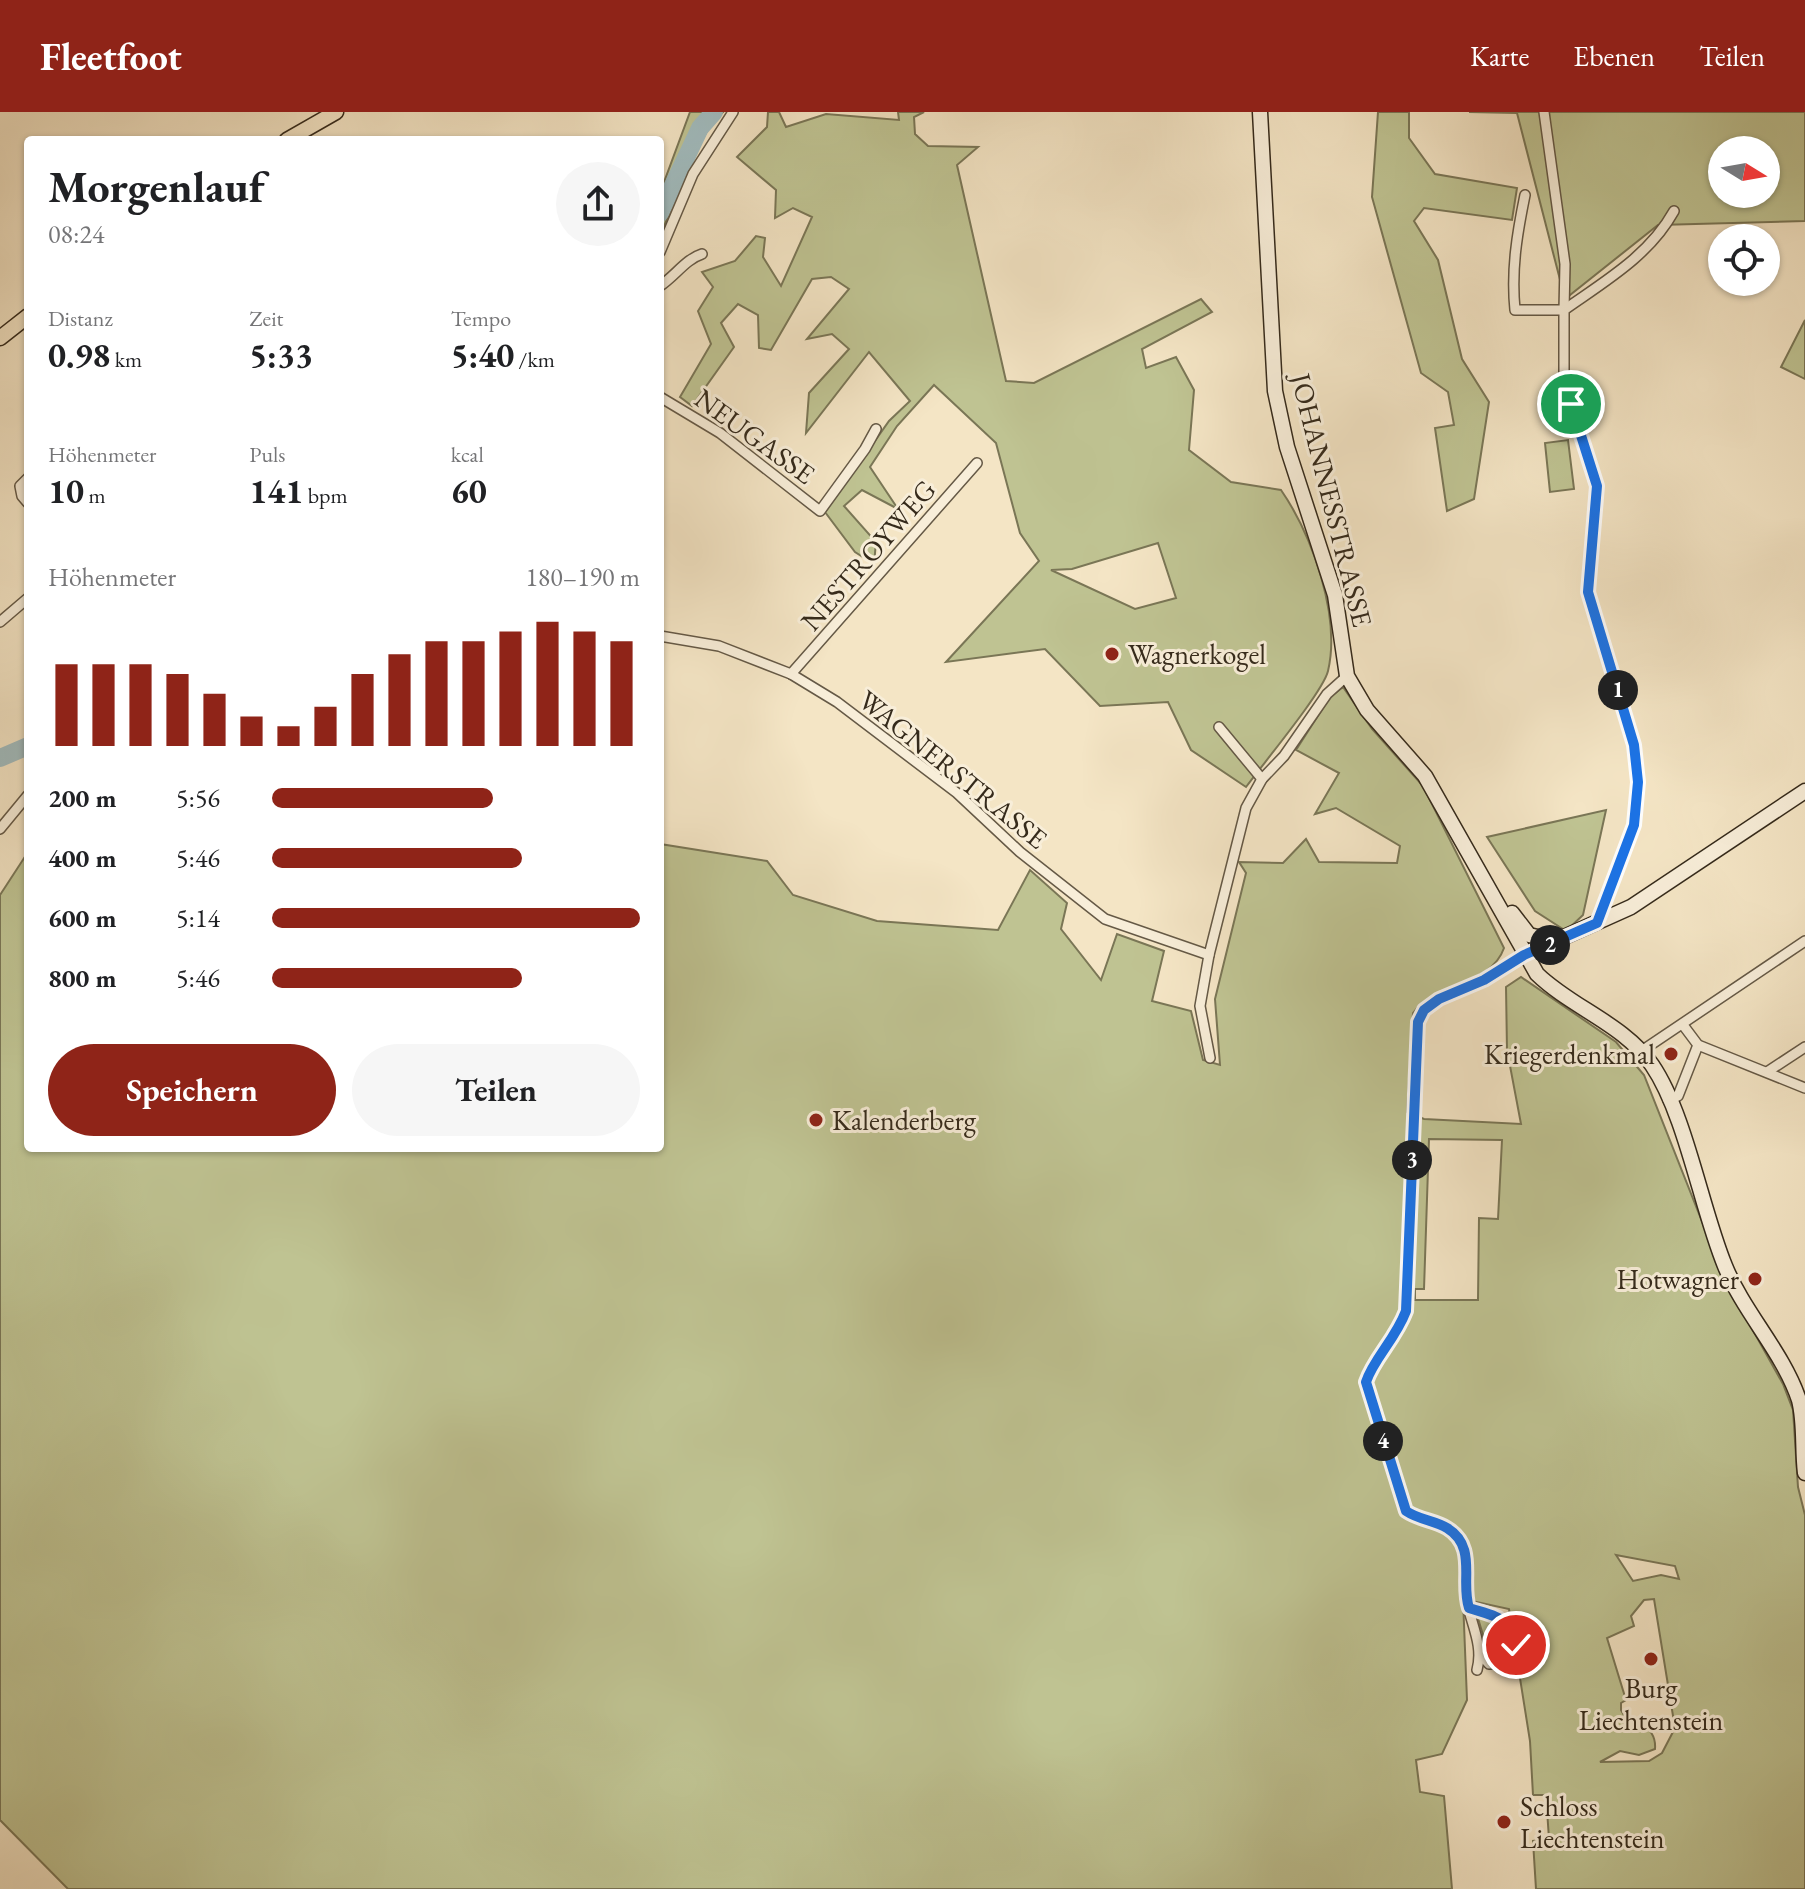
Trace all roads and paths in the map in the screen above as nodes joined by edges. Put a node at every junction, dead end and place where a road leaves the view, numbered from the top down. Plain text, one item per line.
1 (336, 112) edge
2 (733, 112) edge
3 (1260, 112) edge
4 (1544, 112) edge
5 (294, 136) edge
6 (1525, 195) dead end
7 (1674, 211) dead end
8 (664, 243) edge
9 (702, 254) dead end
10 (664, 283) edge
11 (1564, 310) junction
12 (24, 319) edge
13 (0, 338) edge
14 (664, 399) edge
15 (876, 429) dead end
16 (977, 463) dead end
17 (24, 601) edge
18 (0, 622) edge
19 (664, 637) edge
20 (791, 674) junction
21 (1347, 676) junction
22 (1219, 727) dead end
23 (1262, 779) junction
24 (1805, 791) edge
25 (24, 800) edge
26 (0, 829) edge
27 (1490, 889) junction
28 (1597, 923) junction
29 (1563, 940) junction
30 (1805, 941) edge
31 (1209, 955) junction
32 (1524, 955) junction
33 (1683, 1025) junction
34 (1698, 1045) junction
35 (1805, 1047) edge
36 (1640, 1052) junction
37 (1210, 1058) dead end
38 (1767, 1072) junction
39 (1805, 1088) edge
40 (1668, 1100) junction
41 (1803, 1404) edge
42 (1805, 1473) edge
43 (1469, 1608) junction
44 (1481, 1655) junction
45 (1477, 1670) dead end

1 - 5 main road
2 - 8 street
3 - 21 main road, JOHANNESSTRASSE
4 - 11 street
6 - 11 street
7 - 11 street
9 - 10 street
11 - 28 street
12 - 13 main road
14 - 15 street, NEUGASSE
16 - 20 street, NESTROYWEG
17 - 18 street
19 - 20 street, WAGNERSTRASSE
20 - 31 street, WAGNERSTRASSE
21 - 23 street
21 - 27 main road, JOHANNESSTRASSE
22 - 23 street
23 - 31 street
24 - 28 main road
25 - 26 street
27 - 29 main road
27 - 32 main road, JOHANNESSTRASSE
28 - 29 main road
29 - 32 main road
30 - 33 street
31 - 37 street
32 - 36 main road, JOHANNESSTRASSE
32 - 43 street
33 - 34 street
33 - 36 street
34 - 38 street
34 - 40 street
35 - 38 street
36 - 40 main road, JOHANNESSTRASSE
38 - 39 street
40 - 41 main road, JOHANNESSTRASSE
41 - 42 main road, JOHANNESSTRASSE
43 - 44 street
43 - 44 street
44 - 45 street

